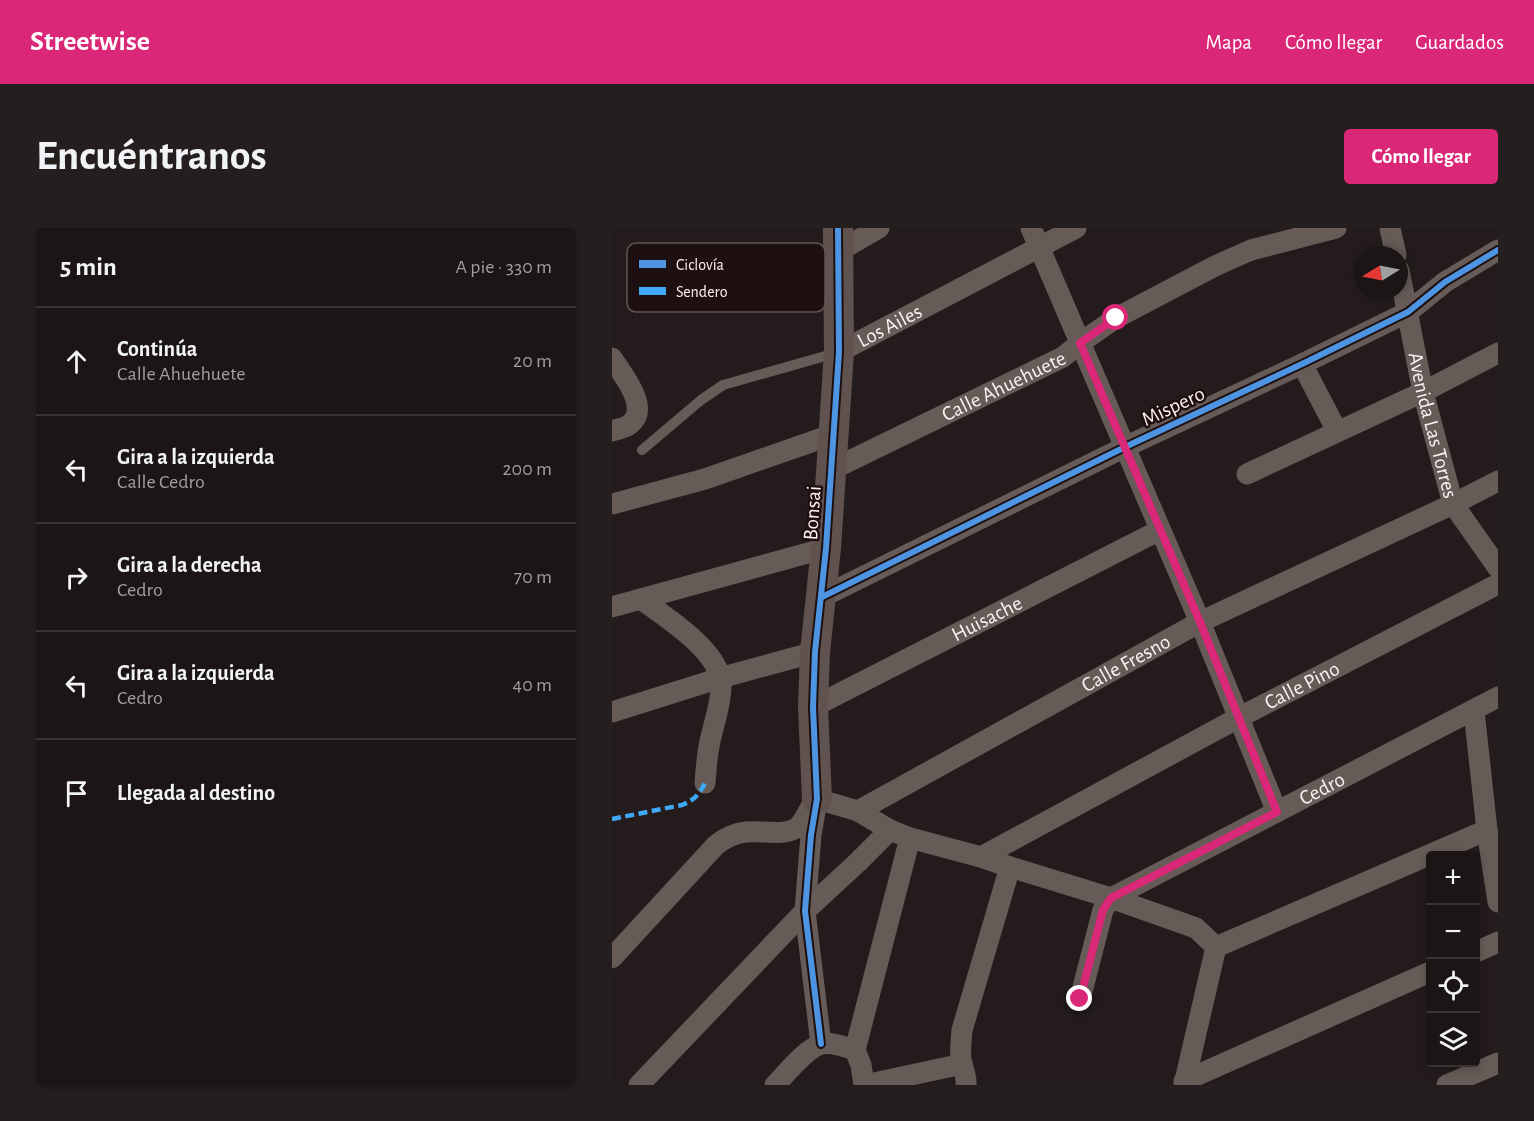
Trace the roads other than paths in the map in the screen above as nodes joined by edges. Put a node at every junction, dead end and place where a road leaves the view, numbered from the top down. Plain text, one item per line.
1 (879, 228) edge
2 (1076, 228) edge
3 (1336, 228) edge
4 (1390, 228) edge
5 (1035, 238) edge
6 (838, 240) edge
7 (1394, 246) edge
8 (1498, 250) edge
9 (1405, 300) edge
10 (1408, 312) junction
11 (1080, 343) junction
12 (840, 352) junction
13 (1498, 352) edge
14 (612, 358) edge
15 (1302, 364) junction
16 (1423, 392) junction
17 (612, 431) edge
18 (1337, 431) junction
19 (834, 434) junction
20 (1125, 447) junction
21 (642, 450) dead end
22 (831, 470) junction
23 (1247, 474) dead end
24 (1498, 481) edge
25 (612, 504) edge
26 (1453, 504) junction
27 (1160, 530) junction
28 (826, 548) junction
29 (1498, 568) edge
30 (1498, 584) edge
31 (822, 597) junction
32 (641, 599) junction
33 (612, 607) edge
34 (1200, 622) junction
35 (815, 652) junction
36 (720, 678) junction
37 (1498, 697) edge
38 (813, 707) junction
39 (1474, 711) junction
40 (612, 712) edge
41 (1238, 718) junction
42 (705, 783) dead end
43 (817, 799) junction
44 (858, 810) junction
45 (1277, 812) junction
46 (890, 830) junction
47 (1487, 830) junction
48 (910, 838) junction
49 (981, 857) junction
50 (1010, 867) junction
51 (1111, 898) junction
52 (1498, 902) edge
53 (805, 911) junction
54 (1498, 942) edge
55 (1215, 947) junction
56 (1480, 950) edge
57 (612, 958) edge
58 (1426, 974) edge
59 (1080, 999) dead end
60 (821, 1044) junction
61 (855, 1050) junction
62 (1498, 1063) edge
63 (962, 1064) junction
64 (1184, 1083) edge
65 (639, 1085) edge
66 (775, 1085) edge
67 (864, 1085) edge
68 (966, 1085) edge
69 (1447, 1085) edge

1 - 6 street
2 - 5 street, Los Ailes
3 - 11 street, Calle Ahuehuete
4 - 7 street
5 - 11 street
5 - 12 street, Los Ailes
6 - 12 street, Bonsai
8 - 10 street, Mispero
9 - 10 street, Avenida Las Torres
10 - 15 street, Mispero
10 - 16 street, Avenida Las Torres
11 - 20 street
11 - 22 street, Calle Ahuehuete
12 - 19 street, Bonsai
12 - 21 lane, Los Ailes
13 - 16 street
14 - 17 street
15 - 18 street
15 - 20 street, Mispero
16 - 18 street
16 - 26 street, Avenida Las Torres
18 - 23 street
19 - 22 street, Bonsai
19 - 25 street
20 - 27 street
20 - 31 street, Mispero
22 - 28 street, Bonsai
24 - 26 street, Calle Fresno
26 - 29 street, Avenida Las Torres
26 - 34 street, Calle Fresno
27 - 34 street
27 - 38 street, Huisache
28 - 31 street, Bonsai
28 - 32 street
30 - 41 street, Calle Pino
31 - 35 street, Bonsai
32 - 33 street
32 - 36 street
34 - 41 street
34 - 44 street, Calle Fresno
35 - 36 street
35 - 38 street, Bonsai
36 - 40 street
36 - 42 street
37 - 39 street, Cedro
38 - 43 street, Bonsai
39 - 45 street, Cedro
39 - 47 street
41 - 45 street
41 - 49 street, Calle Pino
43 - 44 street
43 - 53 street
43 - 57 street
44 - 46 street
45 - 51 street, Cedro
46 - 48 street
46 - 53 street
47 - 52 street
47 - 55 street
48 - 49 street
48 - 61 street
49 - 50 street
50 - 51 street
50 - 63 street
51 - 55 street
51 - 59 street
53 - 60 street
53 - 65 street
54 - 56 street
55 - 64 street
58 - 64 street
60 - 61 street
60 - 66 street
61 - 67 street
62 - 69 street
63 - 67 street
63 - 68 street

